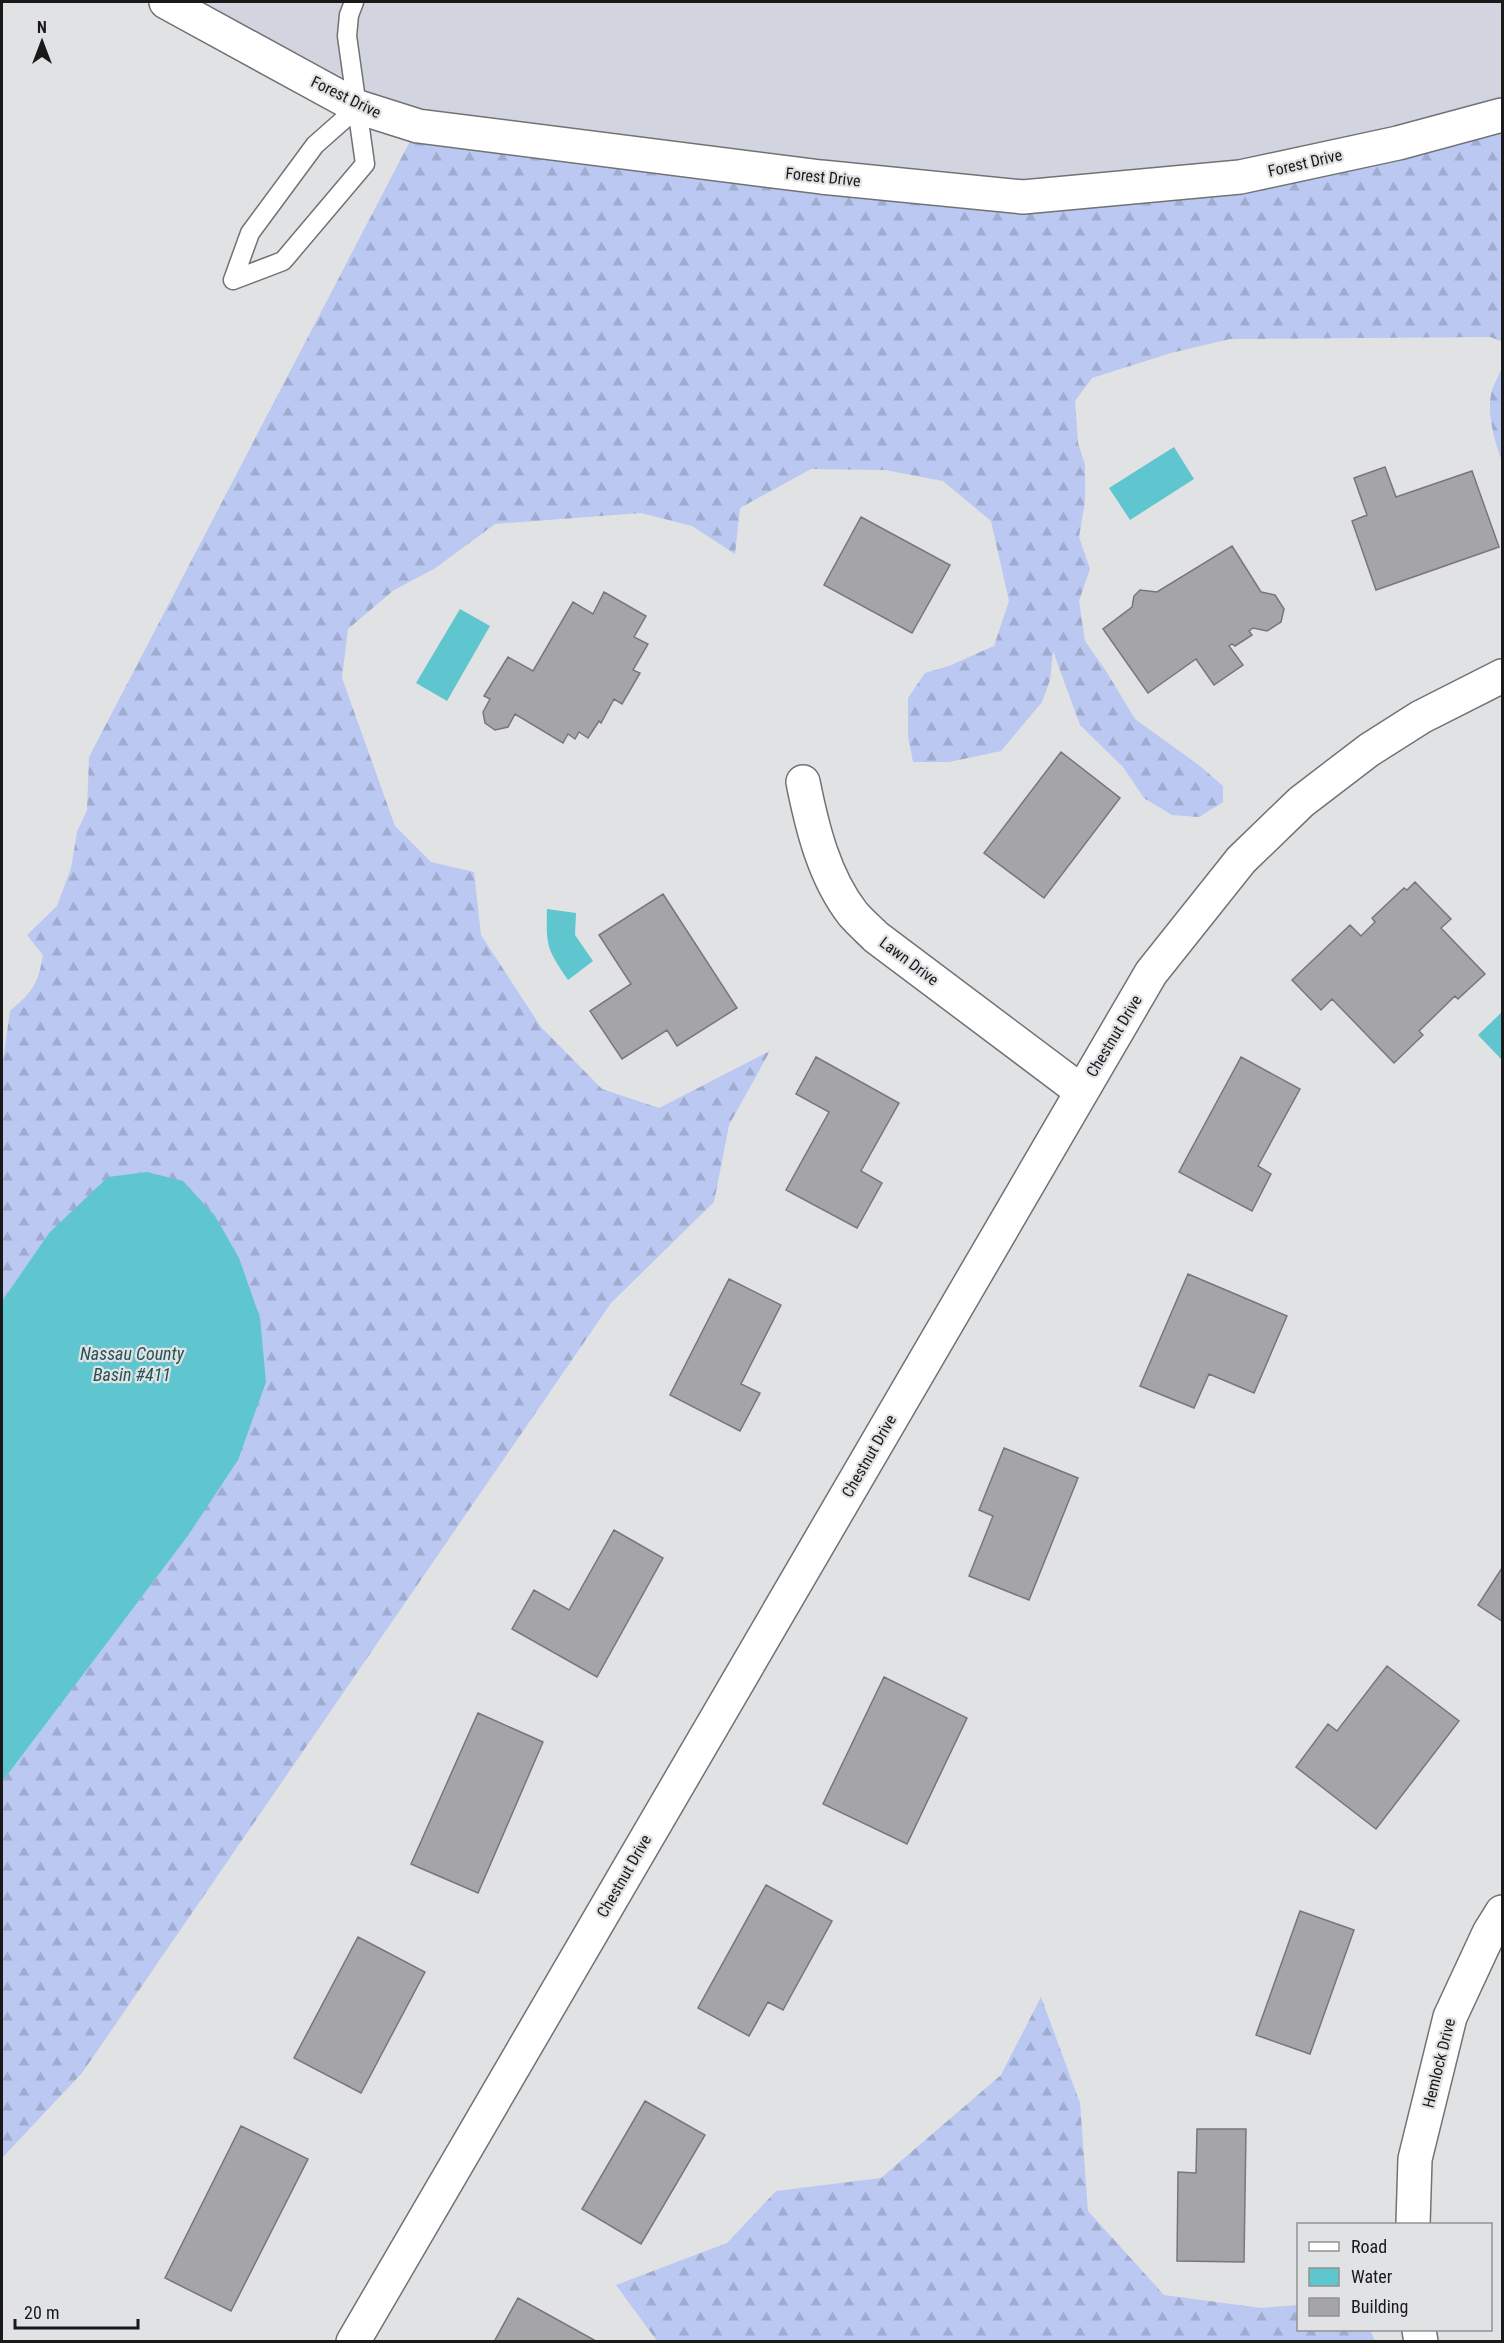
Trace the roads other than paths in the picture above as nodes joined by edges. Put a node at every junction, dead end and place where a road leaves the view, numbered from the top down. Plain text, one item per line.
1 (166, 2) edge
2 (354, 2) edge
3 (358, 107) junction
4 (1503, 115) edge
5 (1503, 676) edge
6 (803, 782) dead end
7 (1081, 1091) junction
8 (1503, 1912) edge
9 (1413, 2223) edge
10 (353, 2342) edge

1 - 3 street, Forest Drive
2 - 3 lane
3 - 3 lane
3 - 4 street, Forest Drive
5 - 7 street, Chestnut Drive
6 - 7 street, Lawn Drive
7 - 10 street, Chestnut Drive
8 - 9 street, Hemlock Drive

